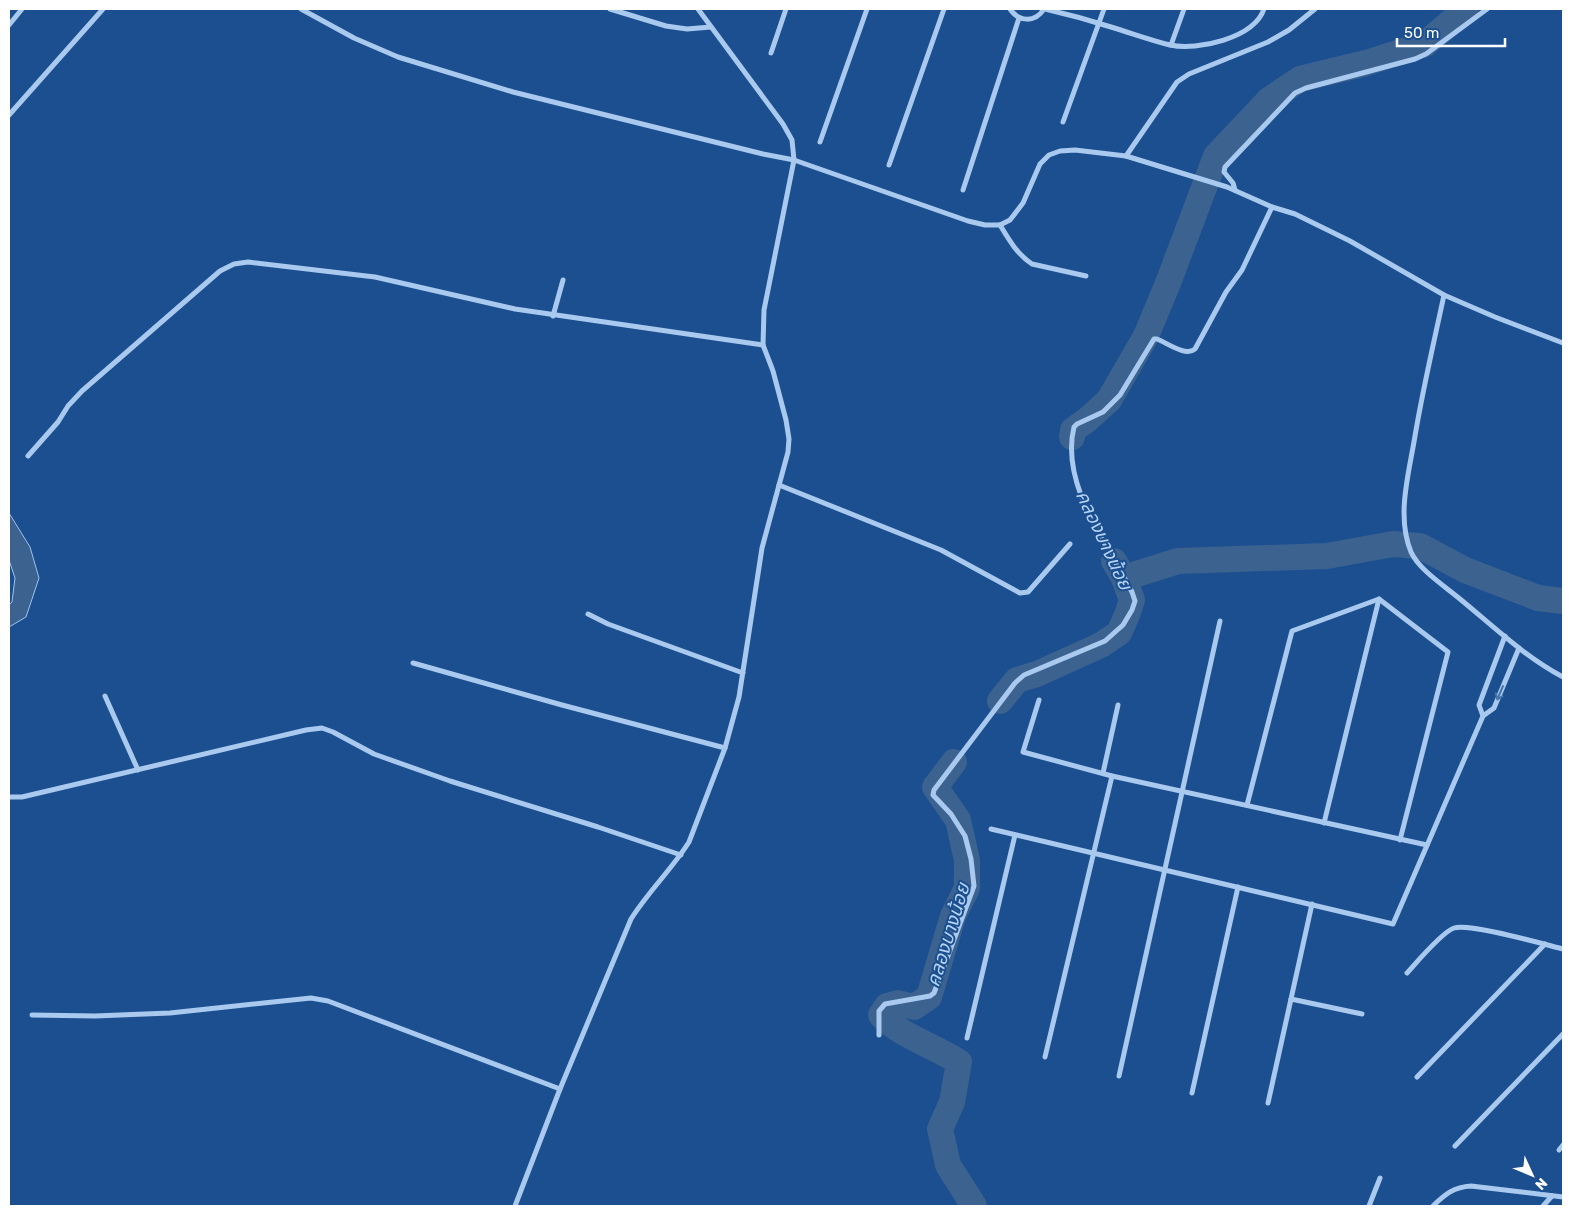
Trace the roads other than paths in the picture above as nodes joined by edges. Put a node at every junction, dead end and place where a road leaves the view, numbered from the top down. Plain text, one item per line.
1 (22, 9) edge
2 (103, 9) edge
3 (301, 9) edge
4 (610, 9) edge
5 (698, 9) edge
6 (786, 9) edge
7 (866, 9) edge
8 (944, 9) edge
9 (1010, 9) edge
10 (1044, 9) edge
11 (1104, 9) edge
12 (1184, 9) edge
13 (1264, 9) edge
14 (1315, 9) edge
15 (1487, 9) edge
16 (1019, 18) junction
17 (1099, 23) junction
18 (9, 25) edge
19 (712, 27) junction
20 (1171, 45) junction
21 (771, 53) dead end
22 (9, 115) edge
23 (1063, 122) dead end
24 (820, 142) dead end
25 (1126, 156) junction
26 (794, 160) junction
27 (888, 165) dead end
28 (963, 190) dead end
29 (1235, 190) junction
30 (1272, 206) junction
31 (1000, 225) junction
32 (1086, 276) dead end
33 (563, 280) dead end
34 (1444, 294) junction
35 (554, 316) junction
36 (1563, 343) edge
37 (763, 345) junction
38 (28, 456) dead end
39 (779, 485) junction
40 (1070, 544) dead end
41 (1379, 599) junction
42 (588, 614) dead end
43 (1220, 621) dead end
44 (1506, 636) junction
45 (1519, 648) junction
46 (414, 663) dead end
47 (743, 673) junction
48 (1563, 677) edge
49 (105, 696) dead end
50 (1039, 700) dead end
51 (1118, 705) dead end
52 (1483, 716) junction
53 (725, 748) junction
54 (138, 770) junction
55 (1103, 773) junction
56 (1112, 776) junction
57 (1182, 791) junction
58 (9, 797) edge
59 (1246, 806) junction
60 (1324, 822) junction
61 (991, 829) dead end
62 (1015, 835) junction
63 (1400, 840) junction
64 (1427, 846) junction
65 (1094, 852) junction
66 (681, 855) junction
67 (1164, 869) junction
68 (1238, 887) junction
69 (1312, 904) junction
70 (1545, 944) junction
71 (1563, 949) edge
72 (1406, 973) dead end
73 (1291, 999) junction
74 (1362, 1014) dead end
75 (32, 1015) dead end
76 (1563, 1034) edge
77 (879, 1035) dead end
78 (967, 1038) dead end
79 (1045, 1057) dead end
80 (1119, 1076) dead end
81 (1417, 1077) dead end
82 (560, 1088) junction
83 (1192, 1093) dead end
84 (1268, 1103) dead end
85 (1563, 1145) edge
86 (1454, 1146) dead end
87 (1559, 1150) dead end
88 (1380, 1178) dead end
89 (1552, 1196) junction
90 (1563, 1197) edge
91 (515, 1206) edge
92 (1369, 1206) edge
93 (1433, 1206) edge
94 (1543, 1206) edge

1 - 18 street
2 - 22 street
3 - 26 street
4 - 19 street
5 - 19 street
6 - 21 street
7 - 24 street
8 - 27 street
9 - 16 street
10 - 16 street
10 - 17 street
11 - 17 street
12 - 20 street
13 - 20 street
14 - 25 street
15 - 29 street
16 - 28 street
17 - 20 street
17 - 23 street
19 - 26 street
25 - 29 street
25 - 31 street
26 - 31 street
26 - 37 street
29 - 30 street
30 - 34 street
30 - 77 street
31 - 32 street
33 - 35 street
34 - 36 street
34 - 44 street
35 - 37 street
35 - 38 street
37 - 39 street
39 - 40 street
39 - 47 street
41 - 59 street
41 - 60 street
41 - 63 street
42 - 47 street
43 - 57 street
44 - 45 street
44 - 52 street
45 - 48 street
45 -> 52 street
46 - 53 street
47 - 53 street
49 - 54 street
50 - 55 street
51 - 55 street
52 - 64 street
53 - 66 street
54 - 58 street
54 - 66 street
55 - 56 street
56 - 57 street
56 - 65 street
57 - 59 street
57 - 67 street
59 - 60 street
60 - 63 street
61 - 62 street
62 - 65 street
62 - 78 street
63 - 64 street
64 - 69 street
65 - 67 street
65 - 79 street
66 - 82 street
67 - 68 street
67 - 80 street
68 - 69 street
68 - 83 street
69 - 73 street
70 - 71 street
70 - 72 street
70 - 81 street
73 - 74 street
73 - 84 street
75 - 82 street
76 - 86 street
82 - 91 street
85 - 87 street
88 - 92 street
89 - 90 street
89 - 93 street
89 - 94 street

